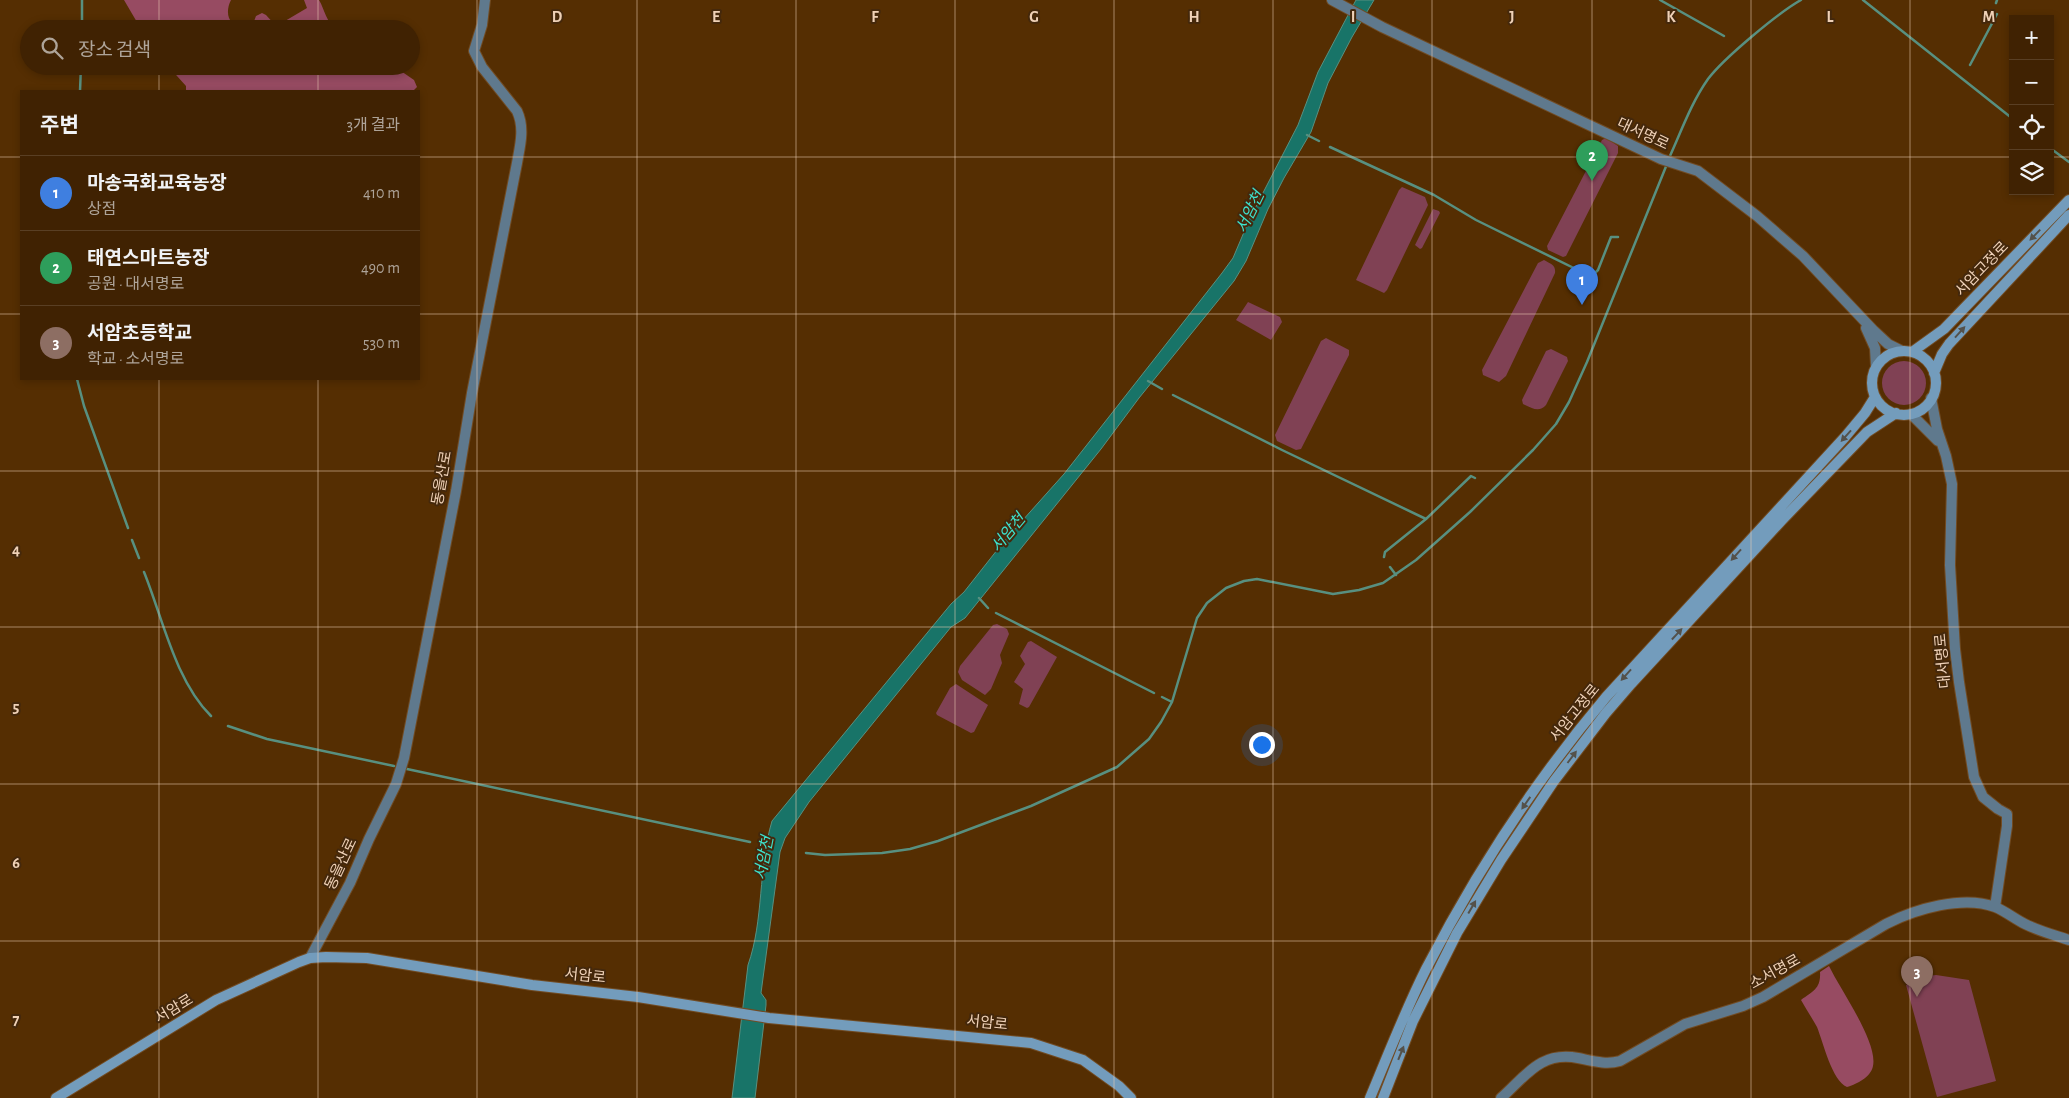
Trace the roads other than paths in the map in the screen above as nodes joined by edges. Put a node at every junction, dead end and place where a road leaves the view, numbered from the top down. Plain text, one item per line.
1 (485, 0) edge
2 (1332, 0) edge
3 (2069, 200) edge
4 (2069, 215) edge
5 (1861, 318) junction
6 (1907, 351) junction
7 (1876, 366) junction
8 (1934, 373) junction
9 (1875, 397) junction
10 (1931, 398) junction
11 (1896, 413) junction
12 (1911, 414) junction
13 (1940, 444) junction
14 (1995, 907) junction
15 (2069, 940) edge
16 (310, 958) junction
17 (56, 1098) edge
18 (1131, 1098) edge
19 (1370, 1098) edge
20 (1383, 1098) edge
21 (1500, 1098) edge

1 - 16 street, 동을산로
2 - 5 street, 대서명로
3 -> 6 main road, 서암고정로
8 -> 4 main road, 서암고정로
5 - 6 street, 대서명로
5 - 7 street
6 - 7 main road
6 - 8 main road
7 - 9 main road
8 - 10 main road
9 - 11 main road
9 -> 19 main road, 서암고정로
10 - 12 main road
10 - 13 street, 대서명로
11 - 12 main road
20 -> 11 main road, 서암고정로
12 - 13 street
13 - 14 street, 대서명로
14 - 15 street, 소서명로
14 - 21 street, 소서명로
16 - 17 main road, 서암로
16 - 18 main road, 서암로

